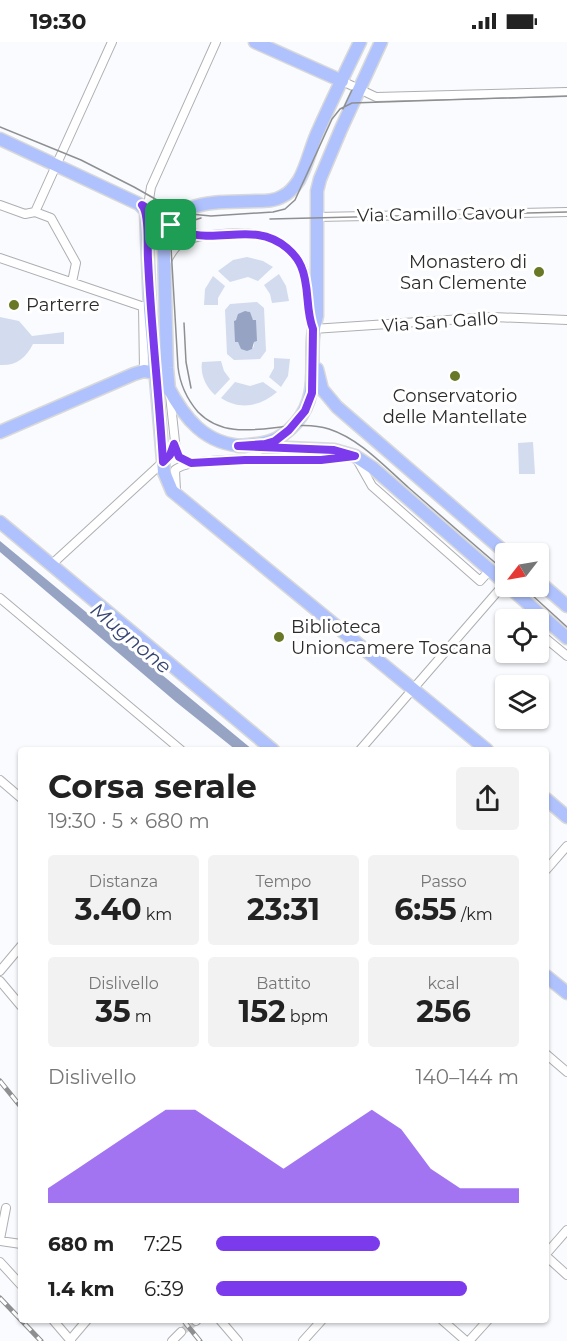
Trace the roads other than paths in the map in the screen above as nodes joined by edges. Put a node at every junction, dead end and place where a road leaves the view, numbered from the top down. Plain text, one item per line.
1 (112, 42) edge
2 (216, 42) edge
3 (255, 42) edge
4 (360, 42) edge
5 (381, 42) edge
6 (342, 81) junction
7 (359, 90) junction
8 (567, 92) edge
9 (0, 139) edge
10 (55, 165) junction
11 (0, 205) edge
12 (146, 209) junction
13 (35, 212) junction
14 (567, 212) edge
15 (316, 213) junction
16 (171, 225) junction
17 (208, 236) junction
18 (0, 258) edge
19 (164, 274) junction
20 (72, 282) junction
21 (147, 307) junction
22 (567, 320) edge
23 (313, 329) junction
24 (150, 372) junction
25 (169, 390) junction
26 (0, 432) edge
27 (174, 444) junction
28 (238, 446) junction
29 (355, 456) junction
30 (163, 462) junction
31 (191, 463) junction
32 (179, 498) junction
33 (0, 522) edge
34 (495, 544) edge
35 (51, 565) junction
36 (495, 575) edge
37 (549, 589) edge
38 (495, 597) edge
39 (517, 597) edge
40 (0, 598) edge
41 (564, 599) edge
42 (0, 604) edge
43 (11, 608) junction
44 (528, 609) edge
45 (549, 626) edge
46 (567, 638) edge
47 (549, 641) edge
48 (567, 656) edge
49 (413, 689) junction
50 (177, 747) edge
51 (269, 747) edge
52 (363, 747) edge
53 (483, 747) edge
54 (0, 780) edge
55 (18, 795) edge
56 (549, 802) edge
57 (567, 817) edge
58 (567, 846) edge
59 (549, 867) edge
60 (18, 950) edge
61 (0, 971) edge
62 (549, 978) edge
63 (0, 981) edge
64 (567, 993) edge
65 (18, 1002) edge
66 (549, 1057) edge
67 (567, 1072) edge
68 (6, 1208) dead end
69 (567, 1230) edge
70 (0, 1240) edge
71 (18, 1243) edge
72 (549, 1251) edge
73 (549, 1258) edge
74 (0, 1262) edge
75 (567, 1275) edge
76 (18, 1282) edge
77 (56, 1323) edge
78 (85, 1323) edge
79 (223, 1323) edge
80 (319, 1323) edge
81 (446, 1323) edge
82 (485, 1323) edge
83 (182, 1332) tunnel mouth
84 (71, 1341) edge
85 (172, 1341) edge
86 (238, 1341) edge
87 (303, 1341) edge
88 (468, 1341) edge

1 - 10 street
2 - 12 street
3 - 6 main road
4 - 6 main road
5 - 7 main road
6 - 7 street
6 - 16 main road
7 - 8 street
7 - 15 main road
9 - 10 main road
10 - 12 main road
10 - 13 street
11 - 13 street
12 - 16 street
12 - 21 main road
13 - 20 street
14 - 15 street, Via Camillo Cavour
15 - 23 main road
16 - 17 street
16 - 19 main road
17 - 19 street
17 - 23 street
18 - 20 street
19 - 25 main road
20 - 21 street
21 - 24 main road
22 - 23 street, Via San Gallo
23 - 28 main road
23 - 34 main road
24 - 25 main road
24 - 26 main road
24 - 30 main road
25 - 27 street
25 - 28 main road
27 - 30 street
27 - 31 street
28 - 29 main road
29 - 31 street
29 - 36 main road
30 - 32 main road
30 - 35 street
31 - 32 street
32 - 49 main road
33 - 35 main road
35 - 51 main road
37 - 41 main road
38 - 49 street
39 - 44 main road
40 - 43 street
42 - 43 street
43 - 50 street
45 - 46 main road
47 - 48 street
49 - 52 street
49 - 53 main road
54 - 55 street
56 - 57 main road
58 - 59 street
60 - 61 street
62 - 64 main road
63 - 65 street
66 - 67 street
68 - 70 street
69 - 72 street
70 - 71 street
73 - 75 street
74 - 76 street
77 - 84 street
78 - 84 street
79 - 86 street
80 - 87 street
81 - 88 street
82 - 88 street
83 - 85 street

